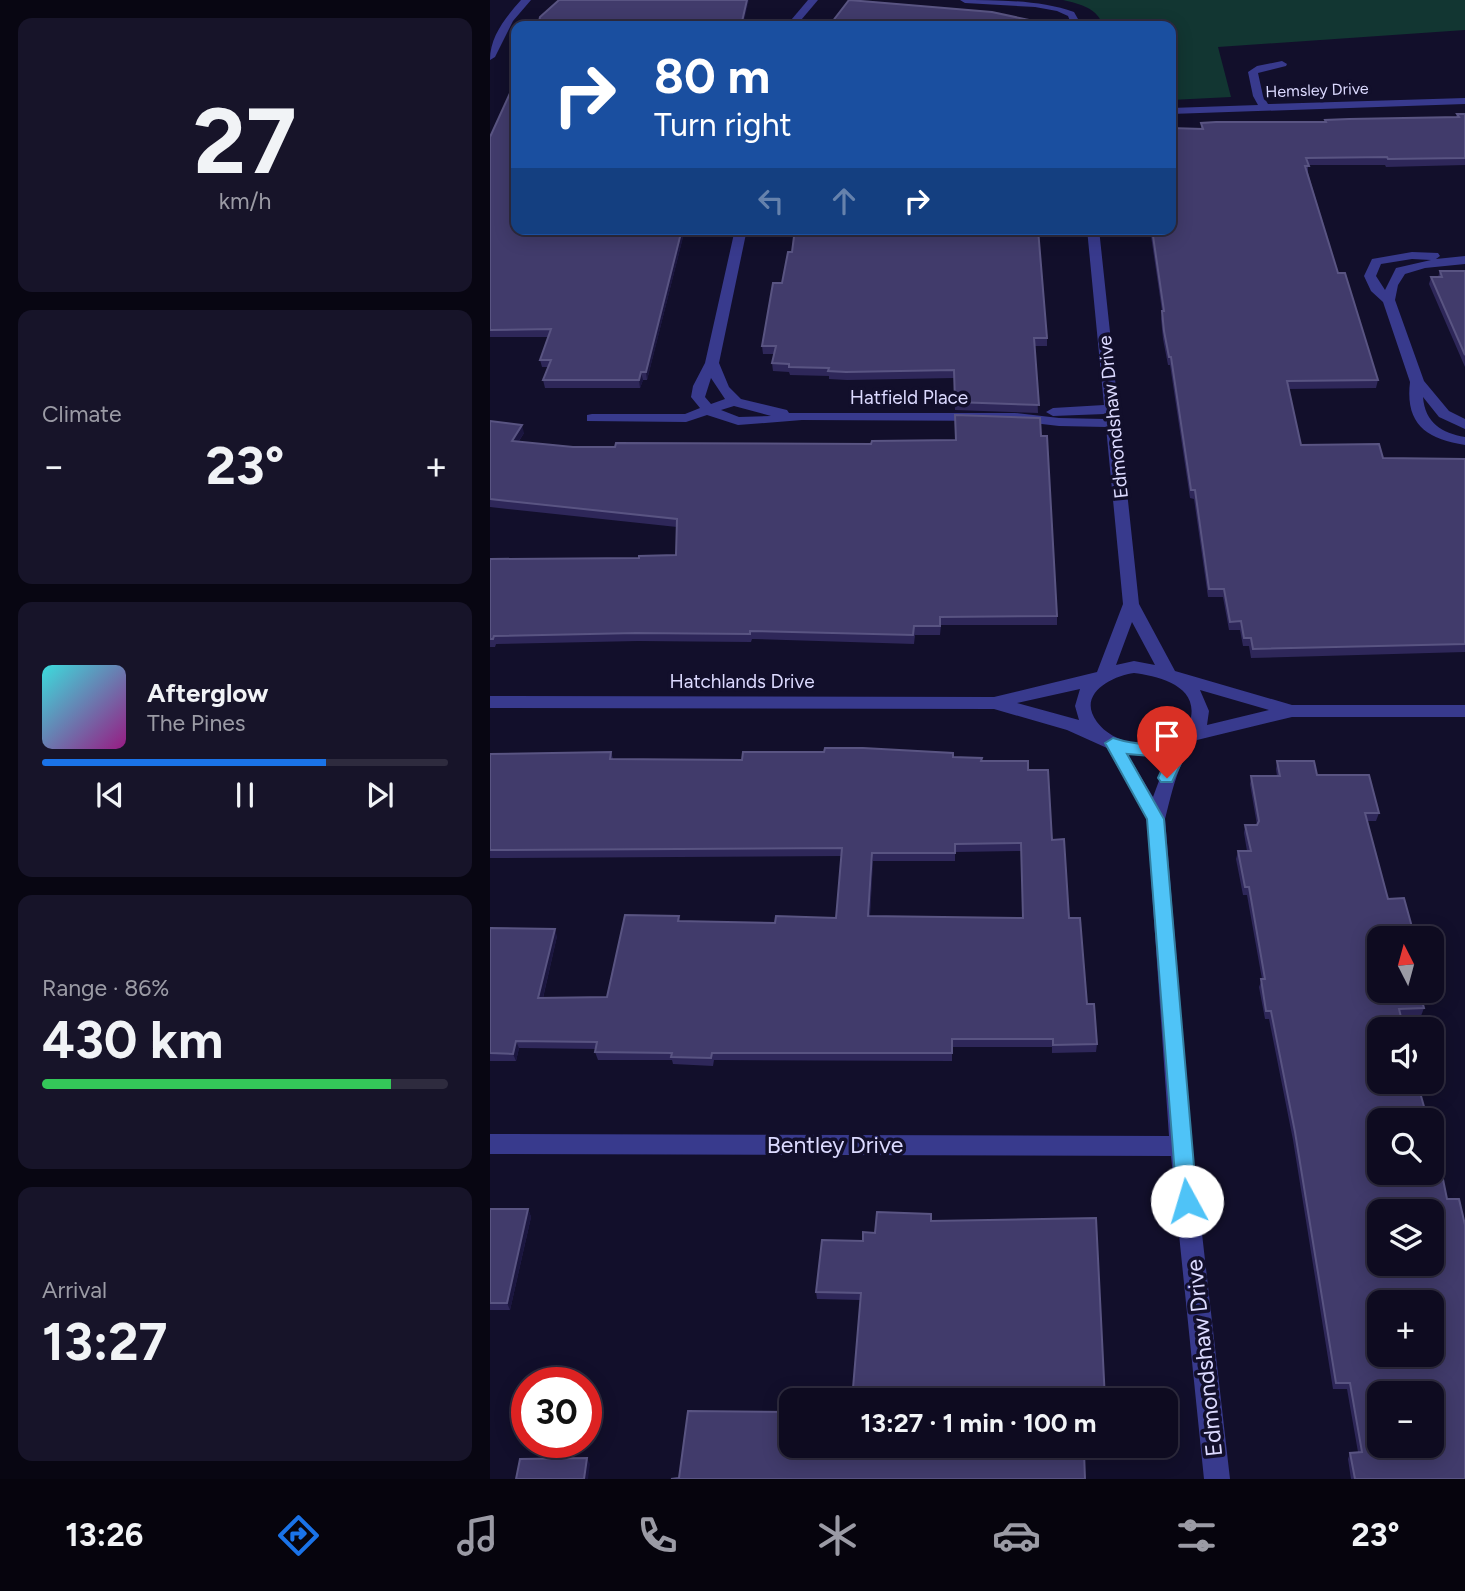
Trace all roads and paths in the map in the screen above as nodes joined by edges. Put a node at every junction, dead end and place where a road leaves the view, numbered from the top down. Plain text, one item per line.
1 (526, 0) edge
2 (813, 0) edge
3 (965, 0) edge
4 (1017, 5) junction
5 (795, 21) edge
6 (1060, 21) edge
7 (1076, 21) edge
8 (490, 57) edge
9 (1282, 64) dead end
10 (1465, 101) edge
11 (1265, 108) junction
12 (1176, 111) edge
13 (740, 235) edge
14 (1094, 235) edge
15 (1462, 260) edge
16 (1389, 300) junction
17 (712, 363) junction
18 (1417, 382) junction
19 (734, 401) junction
20 (709, 411) junction
21 (802, 416) junction
22 (1113, 416) junction
23 (592, 418) dead end
24 (1465, 425) edge
25 (1465, 441) edge
26 (1131, 604) junction
27 (1172, 674) junction
28 (1100, 677) junction
29 (490, 702) edge
30 (994, 703) junction
31 (1292, 711) junction
32 (1465, 711) edge
33 (1188, 738) junction
34 (1110, 742) junction
35 (1156, 819) junction
36 (490, 1144) edge
37 (1181, 1146) junction
38 (1217, 1479) edge

1 - 8 street
2 - 5 street
3 - 4 street
4 - 6 street
4 - 7 street
9 - 11 street
10 - 11 street, Hemsley Drive
11 - 12 street, Hemsley Drive
13 - 17 street
14 - 22 street, Edmondshaw Drive
15 - 16 street
15 - 16 street
16 - 18 street
17 - 19 street
17 - 20 street
18 - 24 street
18 - 25 street
19 - 20 street, Hatfield Place
19 - 21 street, Hatfield Place
20 - 21 street, Hatfield Place
20 - 23 street, Hatfield Place
21 - 22 street, Hatfield Place
22 - 26 street, Edmondshaw Drive
26 - 27 street, Edmondshaw Drive
26 - 28 street, Edmondshaw Drive
27 - 28 street
27 - 31 street
27 - 33 street
28 - 30 street, Hatchlands Drive
28 - 34 street
29 - 30 street, Hatchlands Drive
30 - 34 street, Hatchlands Drive
31 - 32 street
31 - 33 street
33 - 34 street
33 - 35 street, Edmondshaw Drive
34 - 35 street, Edmondshaw Drive
35 - 37 street, Edmondshaw Drive
36 - 37 street, Bentley Drive
37 - 38 street, Edmondshaw Drive

